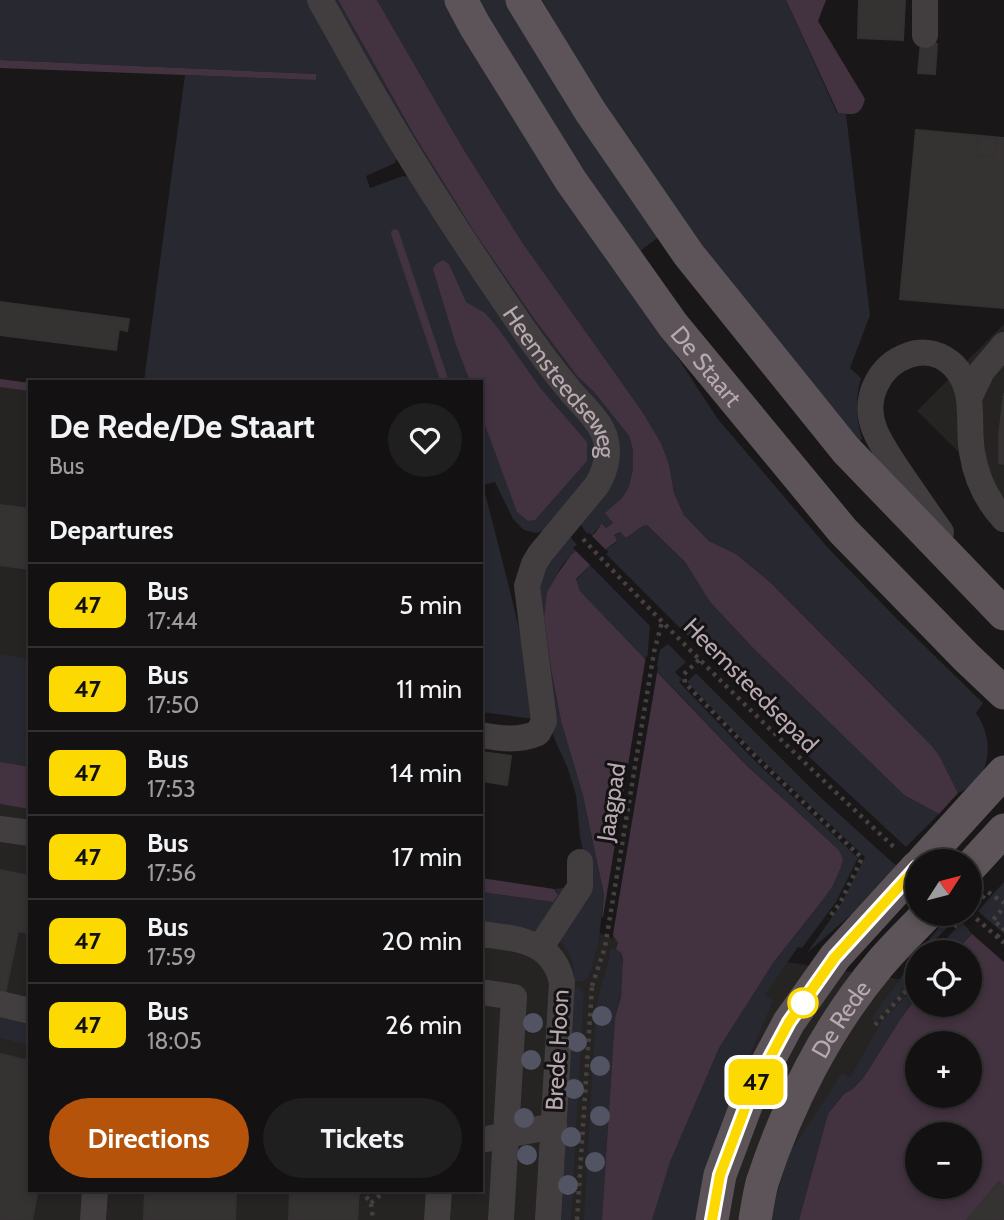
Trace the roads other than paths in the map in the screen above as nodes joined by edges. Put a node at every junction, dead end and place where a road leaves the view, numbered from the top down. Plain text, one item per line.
1 (320, 0) edge
2 (461, 0) edge
3 (522, 0) edge
4 (925, 0) edge
5 (925, 35) dead end
6 (1004, 345) edge
7 (970, 396) junction
8 (1004, 519) edge
9 (1000, 610) edge
10 (1004, 693) edge
11 (483, 735) edge
12 (1004, 772) edge
13 (0, 829) edge
14 (1003, 831) edge
15 (28, 834) edge
16 (925, 849) edge
17 (982, 854) edge
18 (580, 862) dead end
19 (905, 874) edge
20 (926, 926) edge
21 (483, 934) edge
22 (540, 948) junction
23 (483, 992) edge
24 (0, 1004) edge
25 (28, 1011) edge
26 (554, 1126) junction
27 (494, 1138) edge
28 (95, 1192) edge
29 (439, 1192) edge
30 (93, 1220) edge
31 (437, 1220) edge
32 (501, 1220) edge
33 (548, 1220) edge
34 (712, 1220) edge
35 (755, 1220) edge

1 - 11 street, Heemsteedseweg
2 - 10 main road, De Staart
3 - 9 main road
4 - 5 street
6 - 7 street
7 - 8 street
7 - 9 street
12 - 16 main road, De Rede
13 - 15 street
14 - 17 main road
18 - 22 street
19 - 34 main road, De Rede
20 - 35 main road, De Rede
21 - 22 street
22 - 26 street, Brede Hoon
23 - 27 street
24 - 25 street
26 - 27 street
26 - 33 street, Brede Hoon
27 - 32 street
28 - 30 street
29 - 31 street

